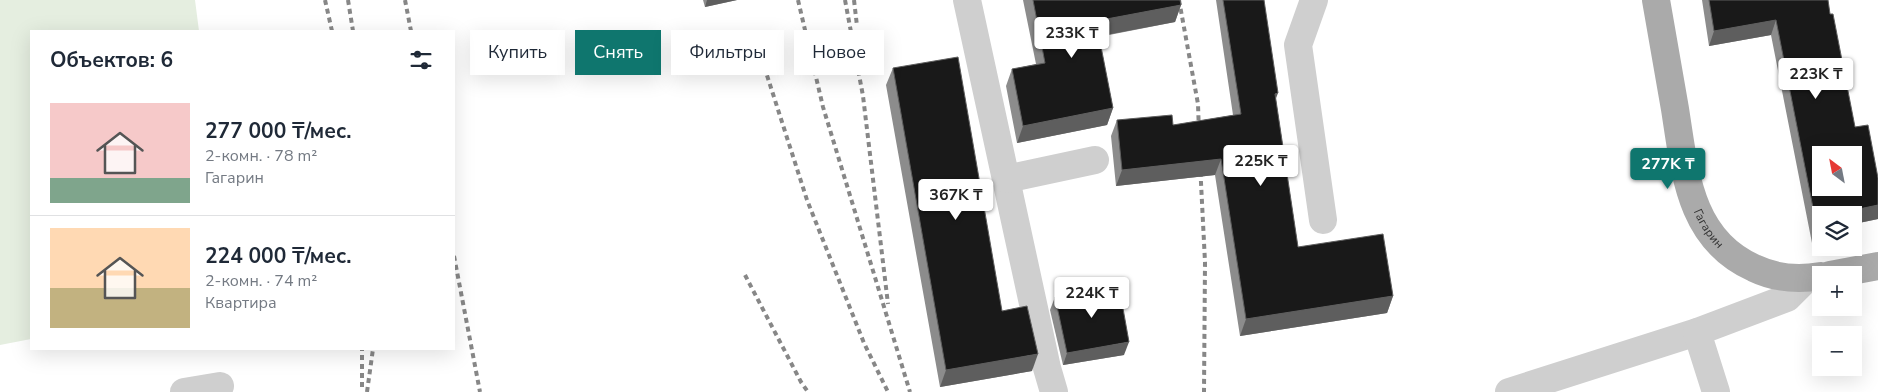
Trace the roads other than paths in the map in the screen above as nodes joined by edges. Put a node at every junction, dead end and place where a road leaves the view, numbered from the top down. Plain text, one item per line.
1 (967, 0) edge
2 (1314, 0) edge
3 (1656, 0) edge
4 (1095, 160) dead end
5 (1006, 179) junction
6 (1323, 220) dead end
7 (1878, 266) edge
8 (1862, 269) edge
9 (1812, 277) edge
10 (1812, 281) edge
11 (1697, 332) junction
12 (220, 386) dead end
13 (184, 392) edge
14 (1054, 392) edge
15 (1509, 392) edge
16 (1716, 392) edge

1 - 5 street
2 - 6 street
3 - 9 main road, Гагарин
4 - 5 street
5 - 14 street
7 - 8 main road, Гагарин
10 - 11 street
11 - 15 street
11 - 16 street
12 - 13 street

